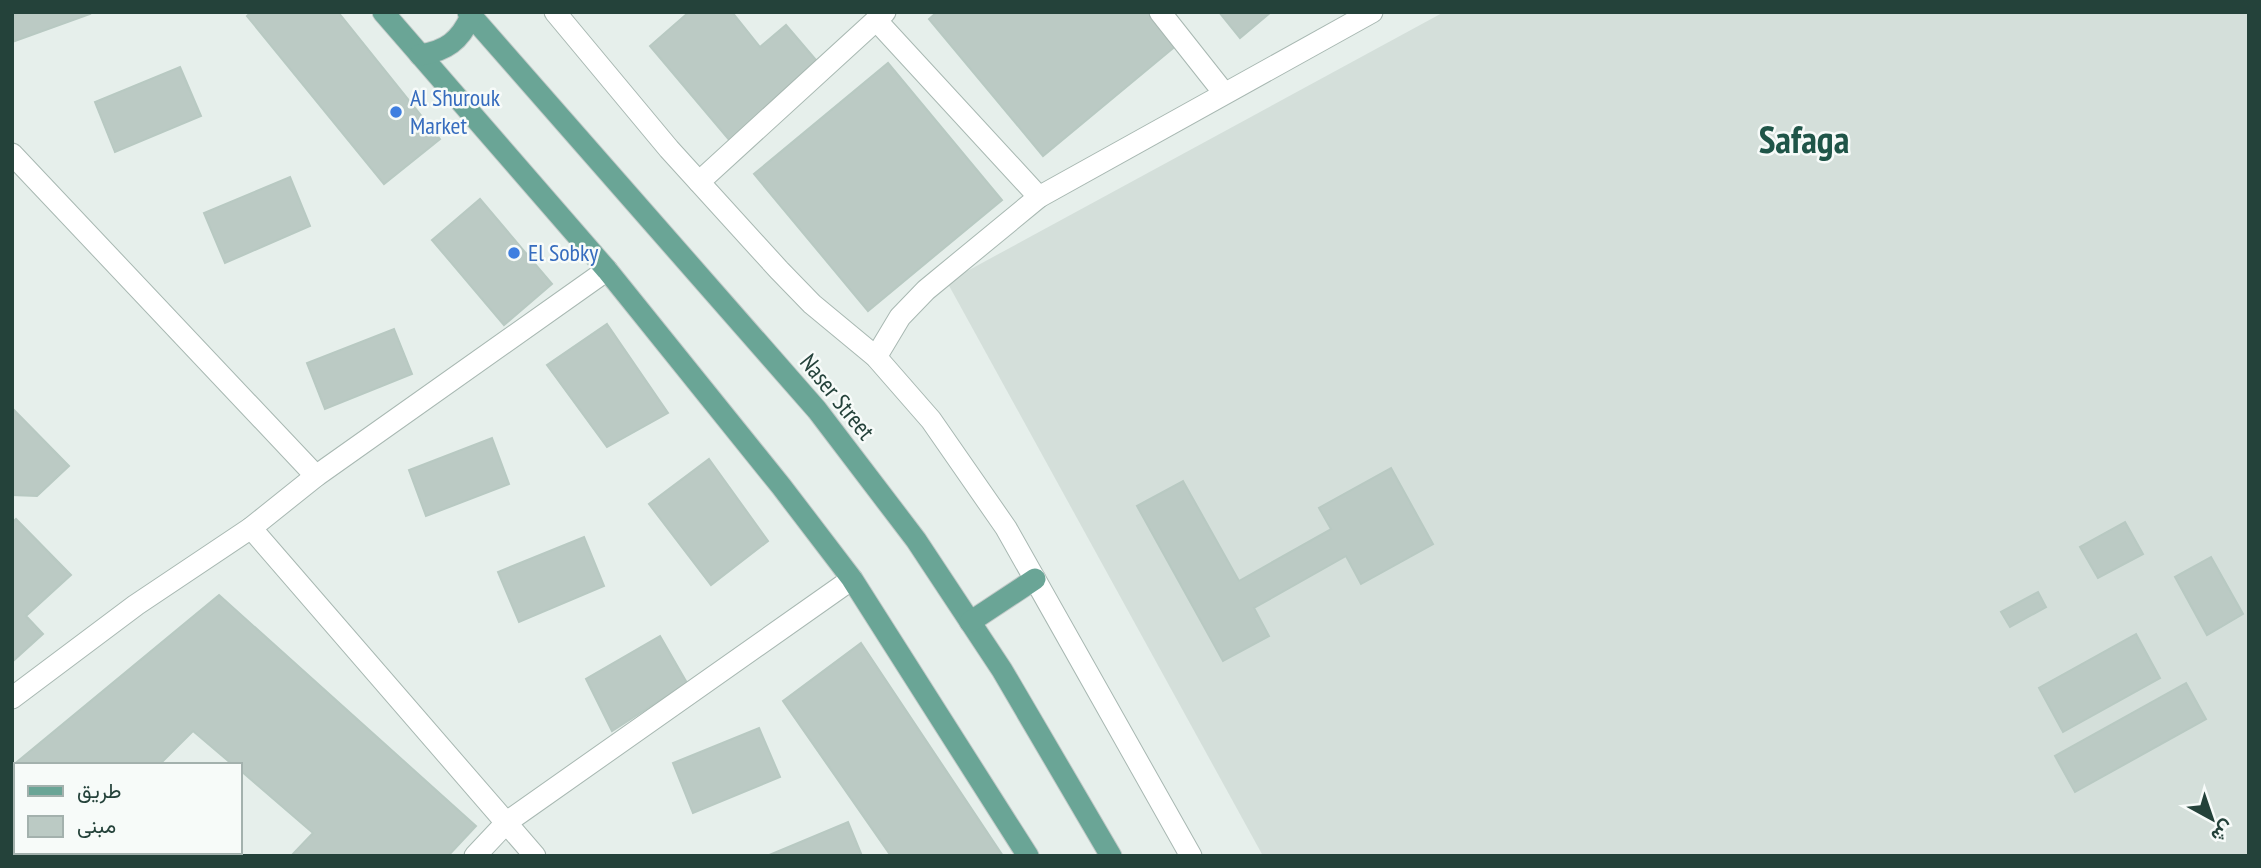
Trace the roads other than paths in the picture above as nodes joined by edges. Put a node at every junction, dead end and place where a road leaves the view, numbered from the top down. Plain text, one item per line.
1 (383, 12) edge
2 (555, 12) edge
3 (1160, 12) edge
4 (1372, 12) edge
5 (469, 14) edge
6 (881, 16) edge
7 (420, 55) junction
8 (1224, 93) junction
9 (12, 154) edge
10 (699, 183) junction
11 (1039, 197) junction
12 (607, 270) junction
13 (876, 357) junction
14 (316, 476) junction
15 (251, 528) junction
16 (852, 579) junction
17 (1035, 579) junction
18 (970, 622) junction
19 (12, 698) edge
20 (507, 822) junction
21 (475, 856) edge
22 (535, 856) edge
23 (1028, 856) edge
24 (1111, 856) edge
25 (1191, 856) edge

1 - 7 main road
2 - 10 street
3 - 8 street
4 - 8 street
5 - 7 main road
5 - 18 main road, Naser Street
6 - 10 street
6 - 11 street
7 - 12 main road
8 - 11 street
9 - 14 street
10 - 13 street
11 - 13 street
12 - 14 street
12 - 16 main road
13 - 17 street
14 - 15 street
15 - 19 street
15 - 20 street
16 - 20 street
16 - 23 main road
17 - 18 main road
17 - 25 street
18 - 24 main road, Naser Street
20 - 21 street
20 - 22 street

